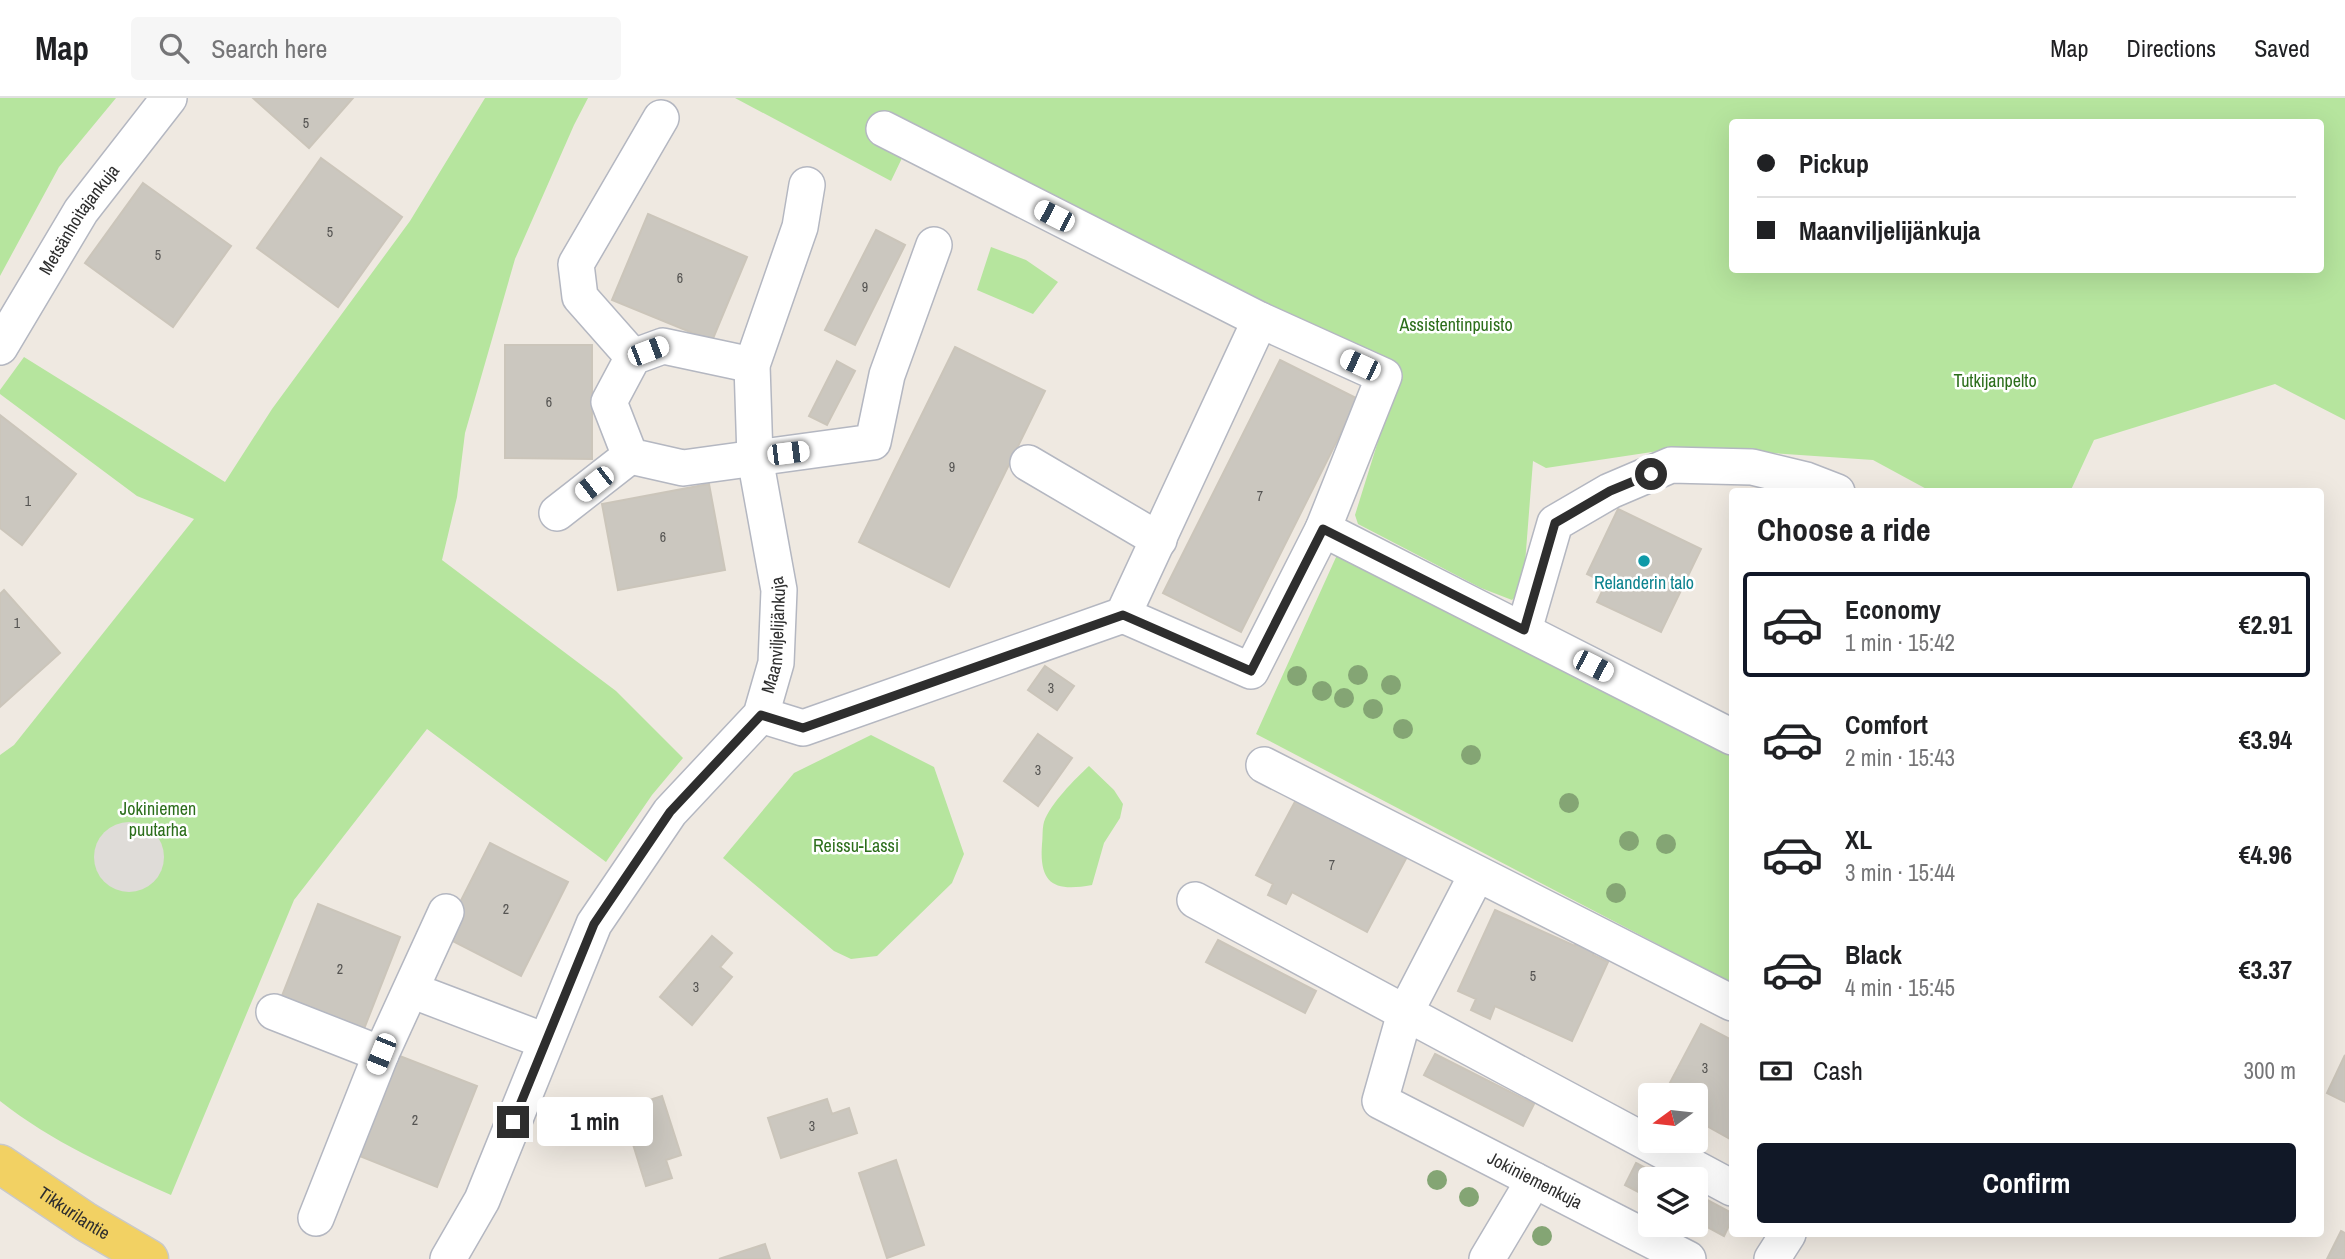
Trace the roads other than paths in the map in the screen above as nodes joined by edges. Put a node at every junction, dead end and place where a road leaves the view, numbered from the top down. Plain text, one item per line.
1 (169, 98) edge
2 (661, 118) dead end
3 (884, 129) dead end
4 (807, 185) dead end
5 (934, 245) dead end
6 (1260, 320) junction
7 (0, 346) edge
8 (633, 357) junction
9 (752, 365) junction
10 (630, 456) junction
11 (755, 458) junction
12 (1028, 463) dead end
13 (1827, 488) edge
14 (557, 513) dead end
15 (1323, 529) junction
16 (1159, 540) junction
17 (1123, 615) junction
18 (1524, 630) junction
19 (761, 715) junction
20 (1729, 735) edge
21 (1264, 765) dead end
22 (1477, 874) junction
23 (1195, 900) dead end
24 (446, 912) dead end
25 (411, 989) junction
26 (1729, 1001) edge
27 (274, 1012) dead end
28 (1405, 1013) junction
29 (545, 1041) junction
30 (381, 1054) junction
31 (0, 1164) edge
32 (1534, 1180) junction
33 (1729, 1186) edge
34 (316, 1218) dead end
35 (1786, 1237) edge
36 (149, 1259) edge
37 (448, 1259) edge
38 (1487, 1259) edge
39 (1688, 1259) edge
40 (1772, 1259) edge

1 - 7 street, Metsänhoitajankuja
2 - 8 street
3 - 6 street
4 - 9 street, Maanviljelijänkuja
5 - 11 street
6 - 15 street
6 - 16 street
8 - 9 street
8 - 10 street
9 - 11 street, Maanviljelijänkuja
10 - 11 street
10 - 14 street
11 - 19 street, Maanviljelijänkuja
12 - 16 street
13 - 18 street
15 - 17 street
15 - 18 street
16 - 17 street
17 - 19 street
18 - 20 street
19 - 29 street, Maanviljelijänkuja
21 - 22 street
22 - 26 street
22 - 28 street
23 - 28 street
24 - 25 street
25 - 29 street
25 - 30 street
27 - 30 street
28 - 32 street, Jokiniemenkuja
28 - 33 street
29 - 37 street, Maanviljelijänkuja
30 - 34 street
31 - 36 main road, Tikkurilantie
32 - 38 street
32 - 39 street, Jokiniemenkuja
35 - 40 street

